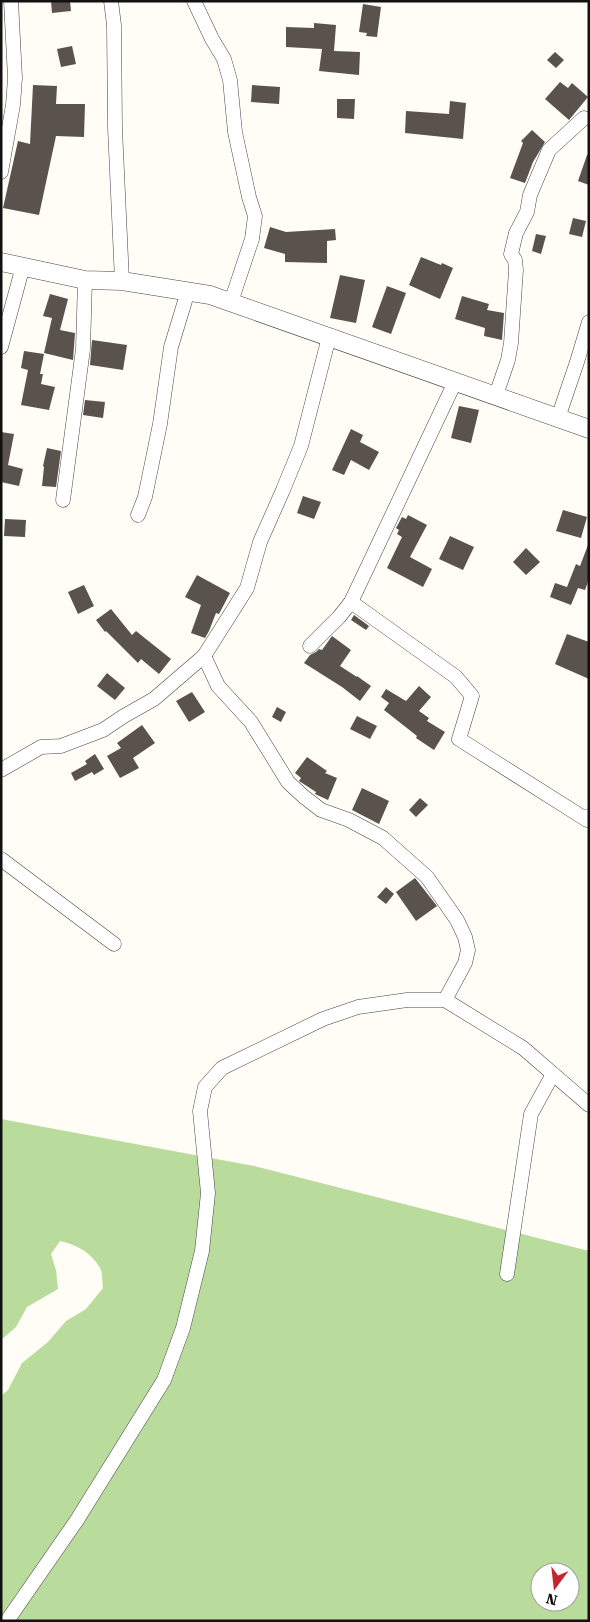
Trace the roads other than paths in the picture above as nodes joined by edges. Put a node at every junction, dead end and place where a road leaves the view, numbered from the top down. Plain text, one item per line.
1 (11, 1) edge
2 (111, 1) edge
3 (194, 1) edge
4 (584, 118) dead end
5 (1, 172) edge
6 (1, 262) edge
7 (23, 266) junction
8 (85, 280) junction
9 (122, 281) junction
10 (188, 291) junction
11 (231, 302) junction
12 (589, 322) edge
13 (329, 337) junction
14 (1, 347) edge
15 (455, 382) junction
16 (496, 395) junction
17 (558, 418) junction
18 (589, 429) edge
19 (63, 500) dead end
20 (138, 515) dead end
21 (351, 602) junction
22 (310, 646) dead end
23 (204, 656) junction
24 (1, 770) edge
25 (589, 816) edge
26 (1, 859) edge
27 (114, 944) dead end
28 (445, 1000) junction
29 (553, 1074) junction
30 (589, 1105) edge
31 (507, 1274) dead end
32 (7, 1621) edge

1 - 5 street
2 - 9 street
3 - 11 street
4 - 16 street
6 - 7 street
7 - 8 street
7 - 14 street
8 - 9 street
8 - 19 street
9 - 10 street
10 - 11 street
10 - 20 street
11 - 13 street
12 - 17 street
13 - 15 street
13 - 23 street
15 - 16 street
15 - 21 street
16 - 17 street
17 - 18 street
21 - 22 street
21 - 25 street
23 - 24 street
23 - 28 street
26 - 27 street
28 - 29 street
28 - 32 street
29 - 30 street
29 - 31 street

